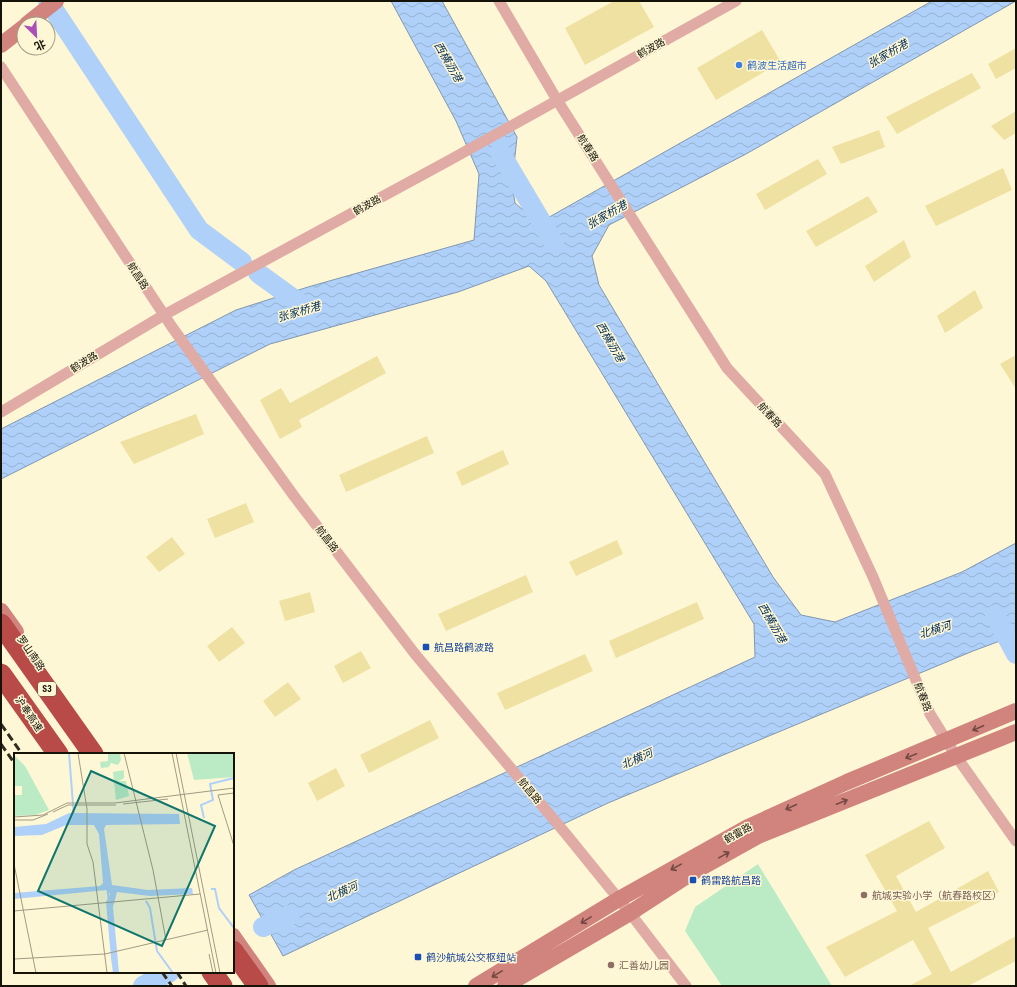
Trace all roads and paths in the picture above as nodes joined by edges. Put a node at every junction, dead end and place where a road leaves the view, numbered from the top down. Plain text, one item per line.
1 (56, 1) edge
2 (499, 1) edge
3 (736, 1) edge
4 (37, 16) edge
5 (16, 33) edge
6 (1, 45) edge
7 (1, 67) edge
8 (557, 100) junction
9 (164, 315) junction
10 (1, 412) edge
11 (1, 611) edge
12 (1, 624) edge
13 (1, 674) edge
14 (1, 679) edge
15 (1012, 713) edge
16 (1016, 732) edge
17 (947, 741) junction
18 (56, 753) edge
19 (56, 753) edge
20 (93, 753) edge
21 (102, 753) edge
22 (956, 756) junction
23 (1016, 841) edge
24 (619, 899) junction
25 (630, 913) junction
26 (234, 937) edge
27 (234, 952) edge
28 (213, 973) edge
29 (219, 973) edge
30 (222, 986) edge
31 (229, 986) edge
32 (258, 986) edge
33 (268, 986) edge
34 (476, 986) edge
35 (505, 986) edge
36 (686, 986) edge

1 - 4 street
2 - 8 street, 航春路
3 - 8 street, 鹤波路
5 - 6 street
7 - 9 street, 航昌路
8 - 9 street, 鹤波路
8 - 17 street, 航春路
9 - 10 street, 鹤波路
9 - 24 street, 航昌路
11 - 21 street, 罗山南路
12 - 20 highway, S3
13 - 18 highway, 沪奉高速
14 - 19 street
15 -> 17 street, 鹤雷路
16 - 22 street, 鹤雷路
17 - 22 street, 航春路
17 -> 24 street, 鹤雷路
22 - 23 street, 航春路
25 -> 22 street, 鹤雷路
24 - 25 street, 航昌路
24 -> 34 street, 鹤雷路
25 - 35 street, 鹤雷路
25 - 36 street, 航昌路
26 - 33 street
27 - 32 highway
28 - 30 highway
29 - 31 street

